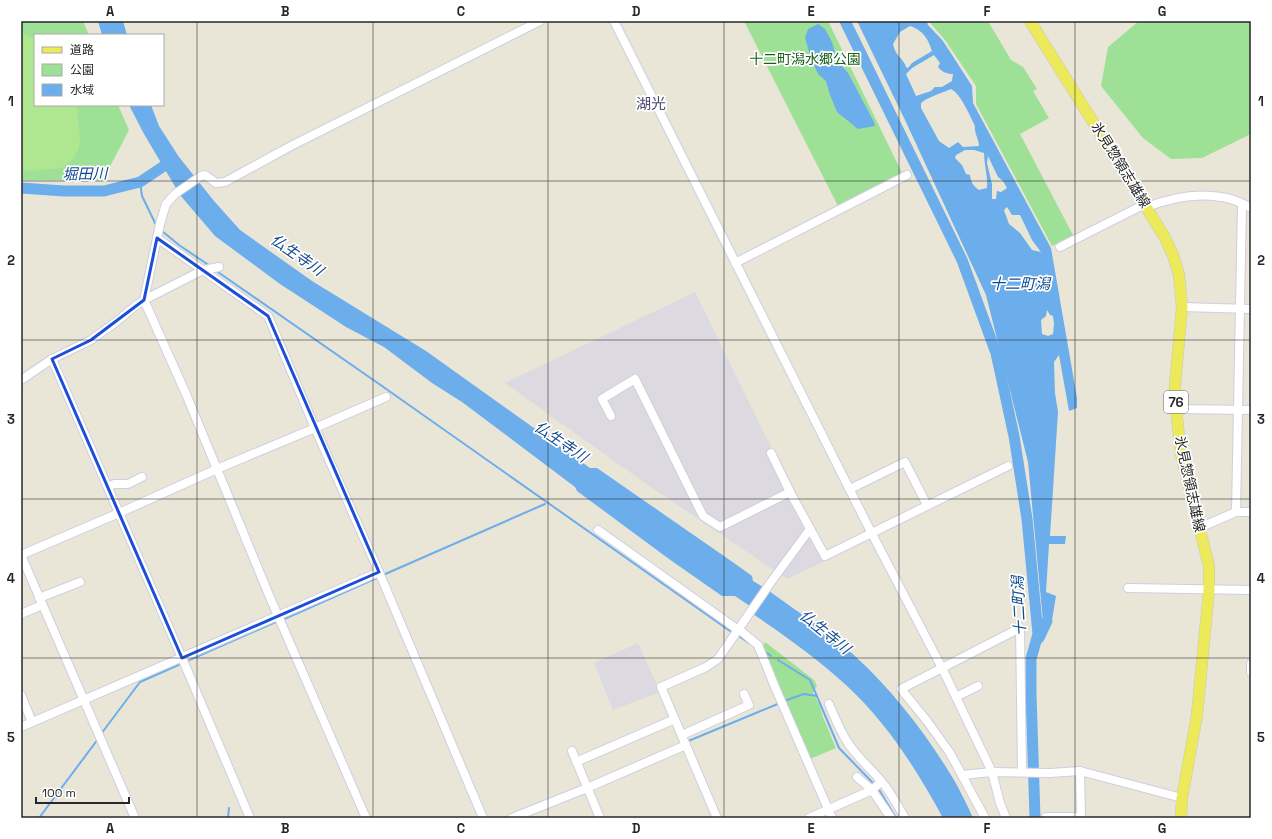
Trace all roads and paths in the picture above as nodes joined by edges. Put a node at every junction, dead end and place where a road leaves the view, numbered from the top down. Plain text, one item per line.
1 (540, 21) edge
2 (614, 21) edge
3 (1030, 21) edge
4 (907, 175) dead end
5 (1242, 204) junction
6 (1146, 205) junction
7 (1251, 208) edge
8 (157, 238) junction
9 (1060, 247) dead end
10 (735, 263) junction
11 (219, 267) dead end
12 (203, 270) junction
13 (144, 300) junction
14 (1182, 307) junction
15 (1241, 309) junction
16 (1251, 309) edge
17 (52, 360) junction
18 (21, 380) edge
19 (386, 397) dead end
20 (1176, 409) junction
21 (1238, 410) junction
22 (1251, 410) edge
23 (611, 416) dead end
24 (316, 428) junction
25 (771, 453) dead end
26 (1008, 466) dead end
27 (217, 469) junction
28 (142, 477) dead end
29 (108, 487) junction
30 (850, 489) junction
31 (790, 492) junction
32 (927, 505) junction
33 (1236, 512) junction
34 (1251, 512) edge
35 (120, 513) junction
36 (1199, 528) junction
37 (810, 529) junction
38 (598, 530) dead end
39 (871, 532) junction
40 (21, 555) edge
41 (379, 572) junction
42 (80, 582) dead end
43 (1128, 588) dead end
44 (1209, 590) junction
45 (1251, 590) edge
46 (41, 601) junction
47 (21, 614) edge
48 (278, 616) junction
49 (182, 658) junction
50 (1251, 664) edge
51 (942, 668) junction
52 (1251, 672) edge
53 (978, 686) dead end
54 (744, 694) dead end
55 (21, 695) edge
56 (956, 697) junction
57 (84, 700) junction
58 (830, 704) dead end
59 (675, 719) junction
60 (32, 722) junction
61 (21, 727) edge
62 (682, 735) junction
63 (686, 745) junction
64 (572, 751) dead end
65 (576, 762) junction
66 (1022, 771) junction
67 (1080, 771) junction
68 (992, 772) junction
69 (962, 775) junction
70 (857, 777) dead end
71 (881, 782) junction
72 (587, 788) junction
73 (872, 790) junction
74 (1182, 798) junction
75 (828, 809) junction
76 (1046, 817) edge
77 (1081, 817) edge
78 (135, 818) edge
79 (250, 818) edge
80 (366, 818) edge
81 (483, 818) edge
82 (512, 818) edge
83 (600, 818) edge
84 (716, 818) edge
85 (809, 818) edge
86 (832, 818) edge
87 (891, 818) edge
88 (905, 818) edge
89 (985, 818) edge
90 (1006, 818) edge
91 (1181, 818) edge

1 - 8 street
2 - 10 street
3 - 6 main road, 氷見惣領志雄線 / 76
4 - 10 street
5 - 6 street
5 - 7 street
5 - 15 street
6 - 9 street
6 - 14 main road, 氷見惣領志雄線 / 76
8 - 12 street
8 - 13 street
10 - 30 street
11 - 12 street
12 - 13 street
12 - 24 street
13 - 17 street
13 - 27 street
14 - 15 street
14 - 20 main road, 氷見惣領志雄線 / 76
15 - 16 street
15 - 21 street
17 - 18 street
17 - 29 street
19 - 24 street
20 - 21 street
20 - 36 main road, 氷見惣領志雄線 / 76
21 - 22 street
21 - 33 street
23 - 31 street
24 - 27 street
24 - 41 street
25 - 31 street
26 - 32 street
27 - 35 street
27 - 48 street
28 - 29 street
29 - 35 street
30 - 32 street
30 - 39 street
31 - 37 street
32 - 39 street
33 - 34 street
33 - 36 street
35 - 40 street
35 - 49 street
36 - 44 main road, 氷見惣領志雄線 / 76
37 - 39 street
37 - 59 street
38 - 75 street
39 - 51 street
40 - 46 street
41 - 48 street
41 - 81 street
42 - 46 street
43 - 44 street
44 - 45 street
44 - 74 main road, 氷見惣領志雄線 / 76
46 - 47 street
46 - 57 street
48 - 49 street
48 - 80 street
49 - 57 street
49 - 79 street
50 - 52 street
51 - 56 street
51 - 66 street
51 - 69 street
53 - 56 street
54 - 62 street
55 - 60 street
56 - 68 street
57 - 60 street
57 - 78 street
58 - 71 street
59 - 62 street
59 - 65 street
60 - 61 street
62 - 63 street
63 - 72 street
63 - 84 street
64 - 65 street
65 - 72 street
66 - 67 street
66 - 68 street
67 - 74 street
67 - 77 street
68 - 69 street
68 - 90 street
69 - 89 street
70 - 73 street
71 - 73 street
71 - 88 street
72 - 82 street
72 - 83 street
73 - 75 street
73 - 87 street
74 - 91 main road, 氷見惣領志雄線 / 76
75 - 85 street
75 - 86 street
76 - 77 street

